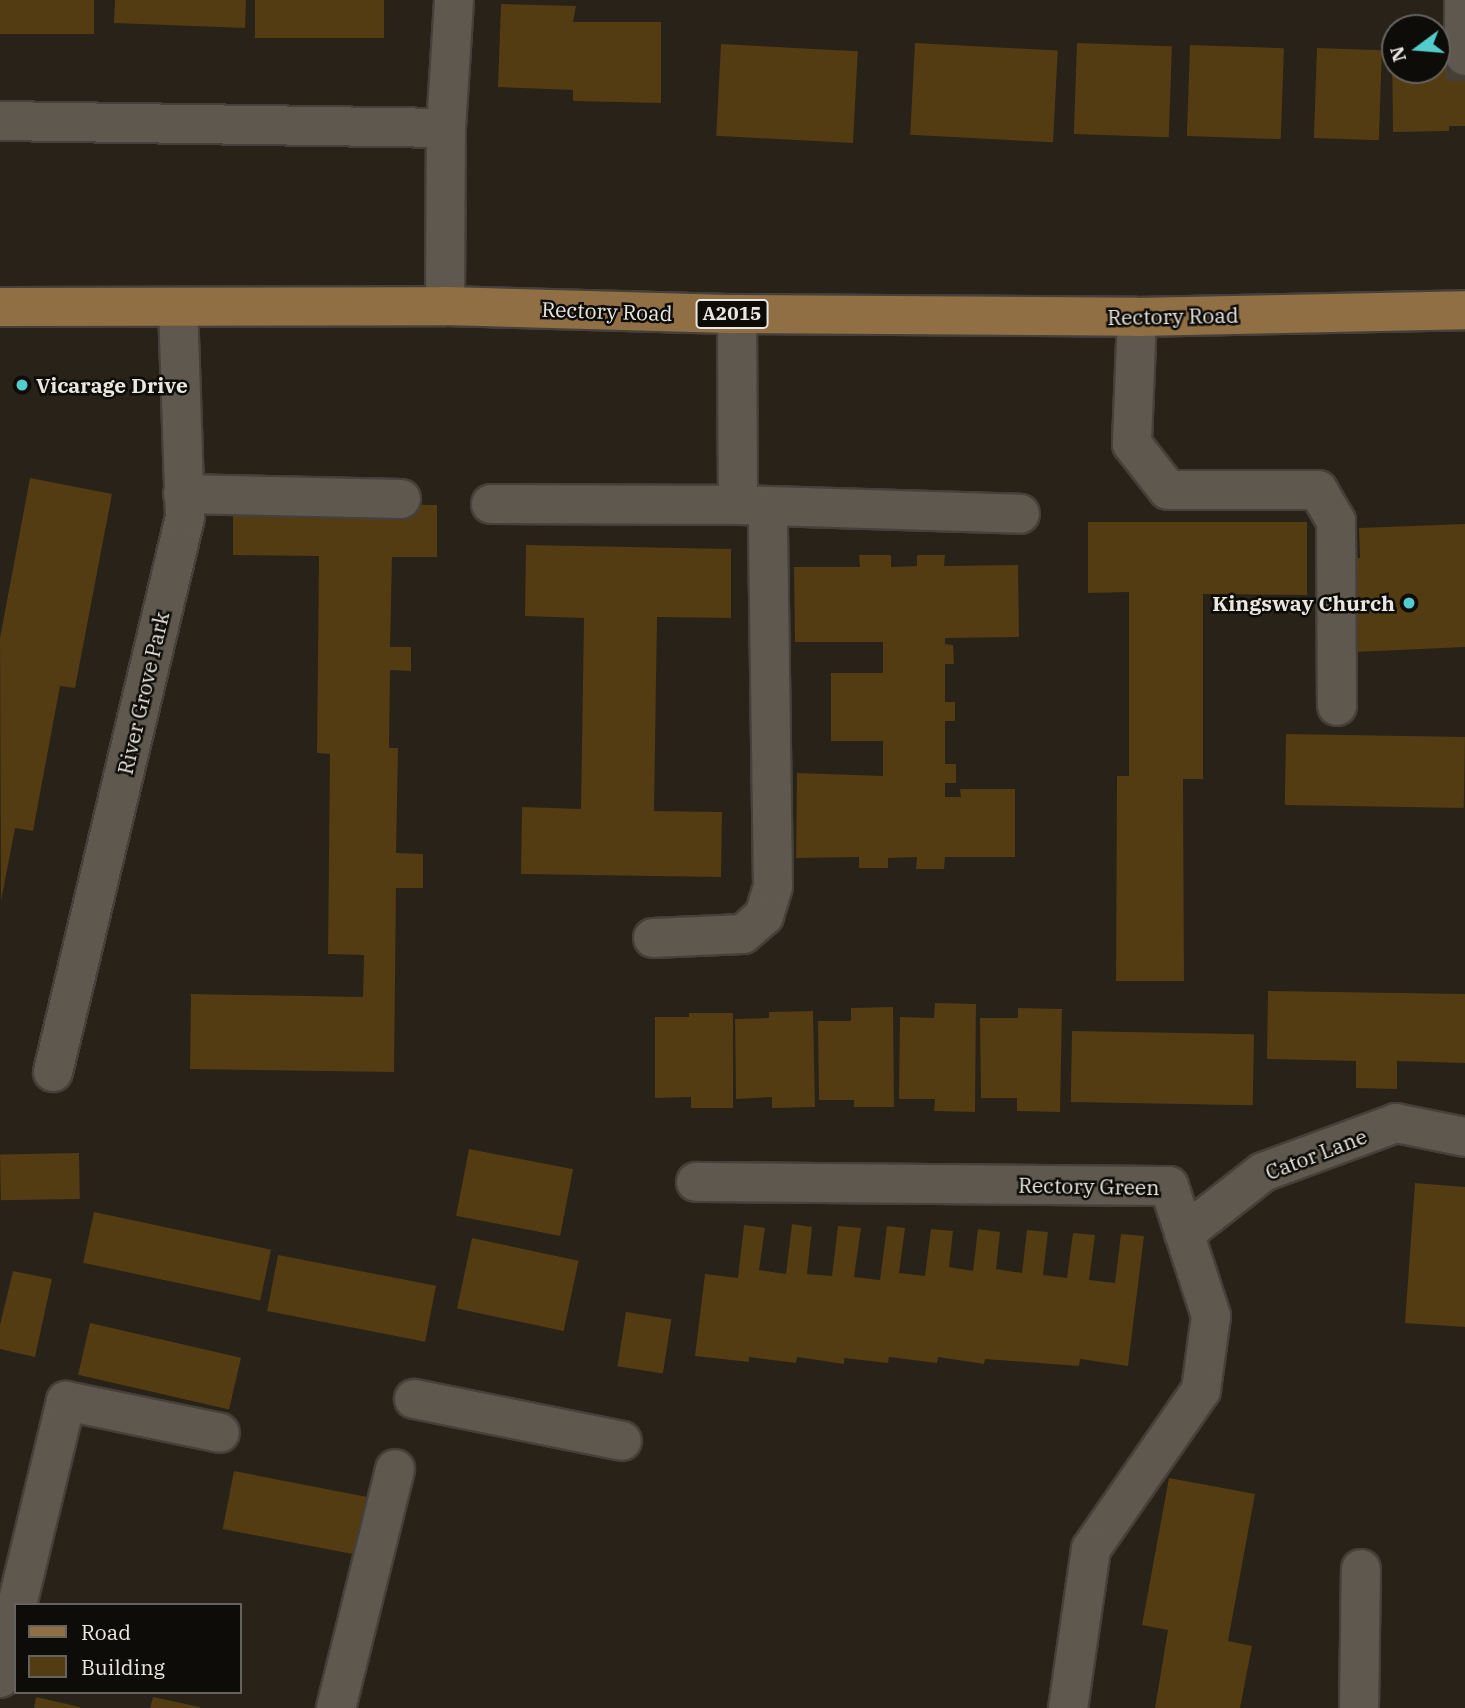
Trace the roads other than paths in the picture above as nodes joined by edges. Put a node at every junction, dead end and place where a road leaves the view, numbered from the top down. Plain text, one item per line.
1 (454, 0) edge
2 (1464, 0) edge
3 (1465, 56) edge
4 (0, 121) edge
5 (446, 128) junction
6 (445, 306) junction
7 (0, 307) edge
8 (178, 307) junction
9 (1465, 310) edge
10 (737, 314) junction
11 (1137, 317) junction
12 (183, 494) junction
13 (401, 499) dead end
14 (491, 504) dead end
15 (753, 506) junction
16 (1020, 514) dead end
17 (1337, 706) dead end
18 (653, 938) dead end
19 (52, 1072) dead end
20 (1465, 1137) edge
21 (696, 1182) dead end
22 (1184, 1234) junction
23 (414, 1399) dead end
24 (220, 1433) dead end
25 (621, 1441) dead end
26 (395, 1469) dead end
27 (1361, 1569) dead end
28 (18, 1603) edge
29 (14, 1620) edge
30 (0, 1678) edge
31 (336, 1708) edge
32 (1068, 1708) edge
33 (1359, 1708) edge

1 - 5 street
2 - 3 street
4 - 5 street
5 - 6 street
6 - 8 main road, Rectory Road / A2015
6 - 10 main road, Rectory Road / A2015
7 - 8 main road, Rectory Road / A2015
8 - 12 street, River Grove Park
9 - 11 main road, Rectory Road / A2015
10 - 11 main road, Rectory Road / A2015
10 - 15 street
11 - 17 street
12 - 13 street
12 - 19 street, River Grove Park
14 - 15 street
15 - 16 street
15 - 18 street
20 - 22 street, Cator Lane
21 - 22 street, Rectory Green
22 - 32 street, Rectory Green
23 - 25 street
24 - 28 street
26 - 31 street
27 - 33 street
29 - 30 street

